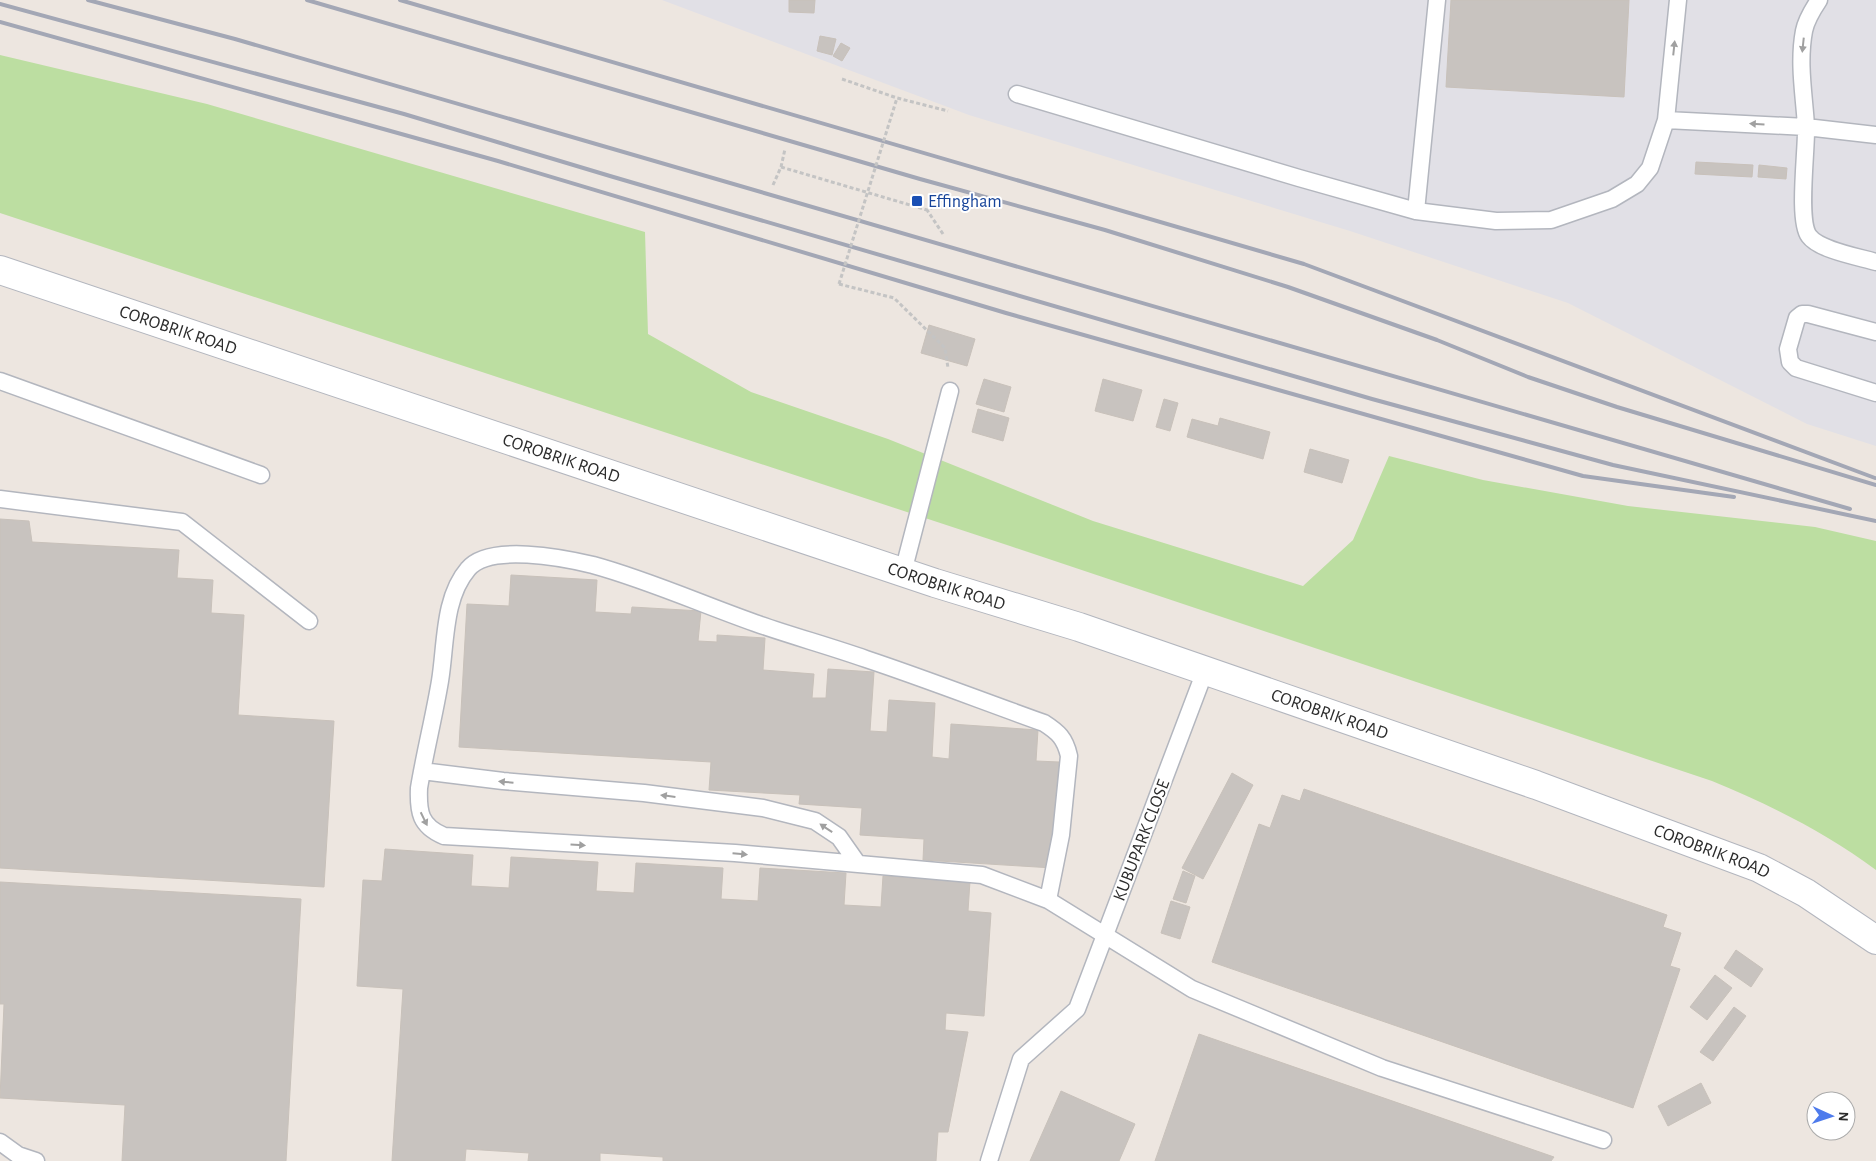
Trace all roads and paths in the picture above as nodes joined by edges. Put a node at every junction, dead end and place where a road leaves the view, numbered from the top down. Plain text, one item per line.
1 (1437, 0) edge
2 (1678, 0) edge
3 (1819, 0) edge
4 (842, 79) dead end
5 (1017, 94) dead end
6 (897, 98) junction
7 (948, 111) dead end
8 (1666, 120) junction
9 (1806, 127) junction
10 (1876, 135) edge
11 (785, 149) dead end
12 (781, 168) junction
13 (773, 185) dead end
14 (868, 193) junction
15 (951, 198) dead end
16 (927, 210) junction
17 (1416, 212) junction
18 (943, 234) dead end
19 (1876, 262) edge
20 (0, 270) edge
21 (1876, 332) edge
22 (0, 381) edge
23 (950, 391) joint
24 (1876, 393) edge
25 (261, 475) dead end
26 (0, 499) edge
27 (903, 572) junction
28 (309, 621) dead end
29 (1205, 671) junction
30 (422, 771) junction
31 (858, 864) junction
32 (1048, 900) junction
33 (1106, 934) junction
34 (1876, 940) edge
35 (1603, 1140) dead end
36 (0, 1142) edge
37 (36, 1161) edge
38 (989, 1161) edge

1 - 17 lane
8 -> 2 lane
3 -> 9 lane
4 - 6 path
5 - 17 lane
6 - 7 path
6 - 14 path, bridge
9 -> 8 lane
8 - 17 lane
9 - 10 lane
9 - 19 lane
11 - 12 path
12 - 13 path
12 - 14 path
14 - 16 path
14 - 23 path, bridge
15 - 16 path
16 - 18 path
20 - 27 street, COROBRIK ROAD
21 - 24 lane
22 - 25 lane
23 - 27 lane
26 - 28 lane
27 - 29 street, COROBRIK ROAD
29 - 33 lane, KUBUPARK CLOSE
29 - 34 street, COROBRIK ROAD
31 -> 30 lane
30 -> 31 lane
30 - 32 lane
31 - 32 lane
32 - 33 lane
33 - 35 lane
33 - 38 lane, KUBUPARK CLOSE
36 - 37 lane

